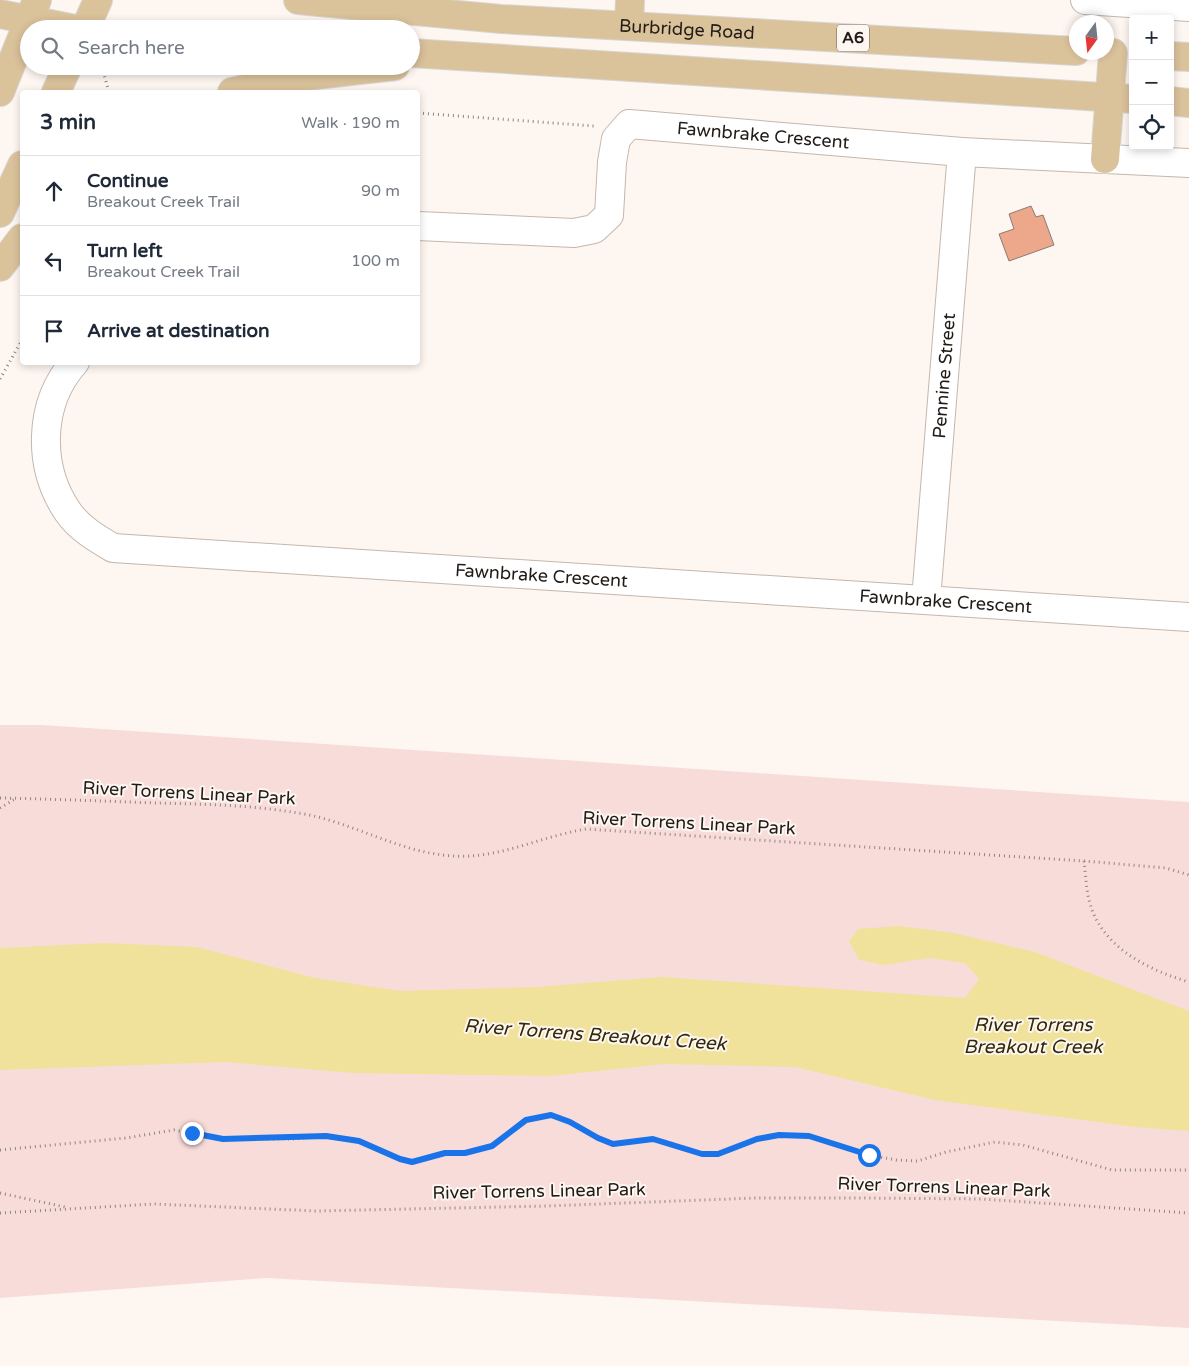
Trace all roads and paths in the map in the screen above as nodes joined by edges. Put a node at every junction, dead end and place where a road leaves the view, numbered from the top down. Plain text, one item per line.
1 (98, 0) edge
2 (298, 0) edge
3 (1085, 0) edge
4 (355, 3) edge
5 (1189, 7) edge
6 (33, 10) edge
7 (629, 13) edge
8 (0, 14) edge
9 (55, 20) edge
10 (89, 20) edge
11 (20, 42) edge
12 (1069, 50) edge
13 (1116, 53) edge
14 (420, 56) edge
15 (1174, 56) edge
16 (1189, 56) edge
17 (64, 75) edge
18 (104, 75) edge
19 (316, 75) edge
20 (57, 90) edge
21 (108, 90) edge
22 (241, 90) edge
23 (0, 92) edge
24 (1121, 98) edge
25 (1174, 101) edge
26 (1189, 102) edge
27 (420, 113) edge
28 (594, 126) dead end
29 (962, 152) junction
30 (1105, 159) junction
31 (1189, 163) edge
32 (20, 169) edge
33 (0, 213) edge
34 (420, 226) edge
35 (20, 241) edge
36 (0, 267) edge
37 (20, 343) edge
38 (72, 365) edge
39 (0, 378) edge
40 (926, 600) junction
41 (1189, 616) edge
42 (0, 798) edge
43 (15, 798) junction
44 (0, 808) edge
45 (1084, 861) junction
46 (1189, 875) edge
47 (1189, 982) edge
48 (0, 1150) edge
49 (1189, 1170) edge
50 (0, 1193) edge
51 (69, 1208) junction
52 (1189, 1213) edge
53 (0, 1214) edge

1 - 10 main road
2 - 4 main road, Burbridge Road / A6
3 - 5 street
4 - 7 main road, Burbridge Road / A6
6 - 8 main road
6 - 9 main road
7 - 12 main road, Burbridge Road / A6
11 - 23 main road
13 - 24 main road
14 - 24 main road
15 - 16 main road
17 - 20 main road
18 - 21 path
19 - 22 main road
24 - 30 main road
25 - 26 main road
27 - 28 path
29 - 30 street, Fawnbrake Crescent
29 - 34 street, Fawnbrake Crescent
29 - 40 street, Pennine Street
30 - 31 street, Fawnbrake Crescent
32 - 33 main road
35 - 36 main road
37 - 39 path
38 - 40 street, Fawnbrake Crescent
40 - 41 street, Fawnbrake Crescent
42 - 43 path, River Torrens Linear Park
43 - 44 path
43 - 45 path, River Torrens Linear Park
45 - 46 path, River Torrens Linear Park
45 - 47 path
48 - 49 path
50 - 51 path, River Torrens Linear Park
51 - 52 path, River Torrens Linear Park
51 - 53 path, River Torrens Linear Park

